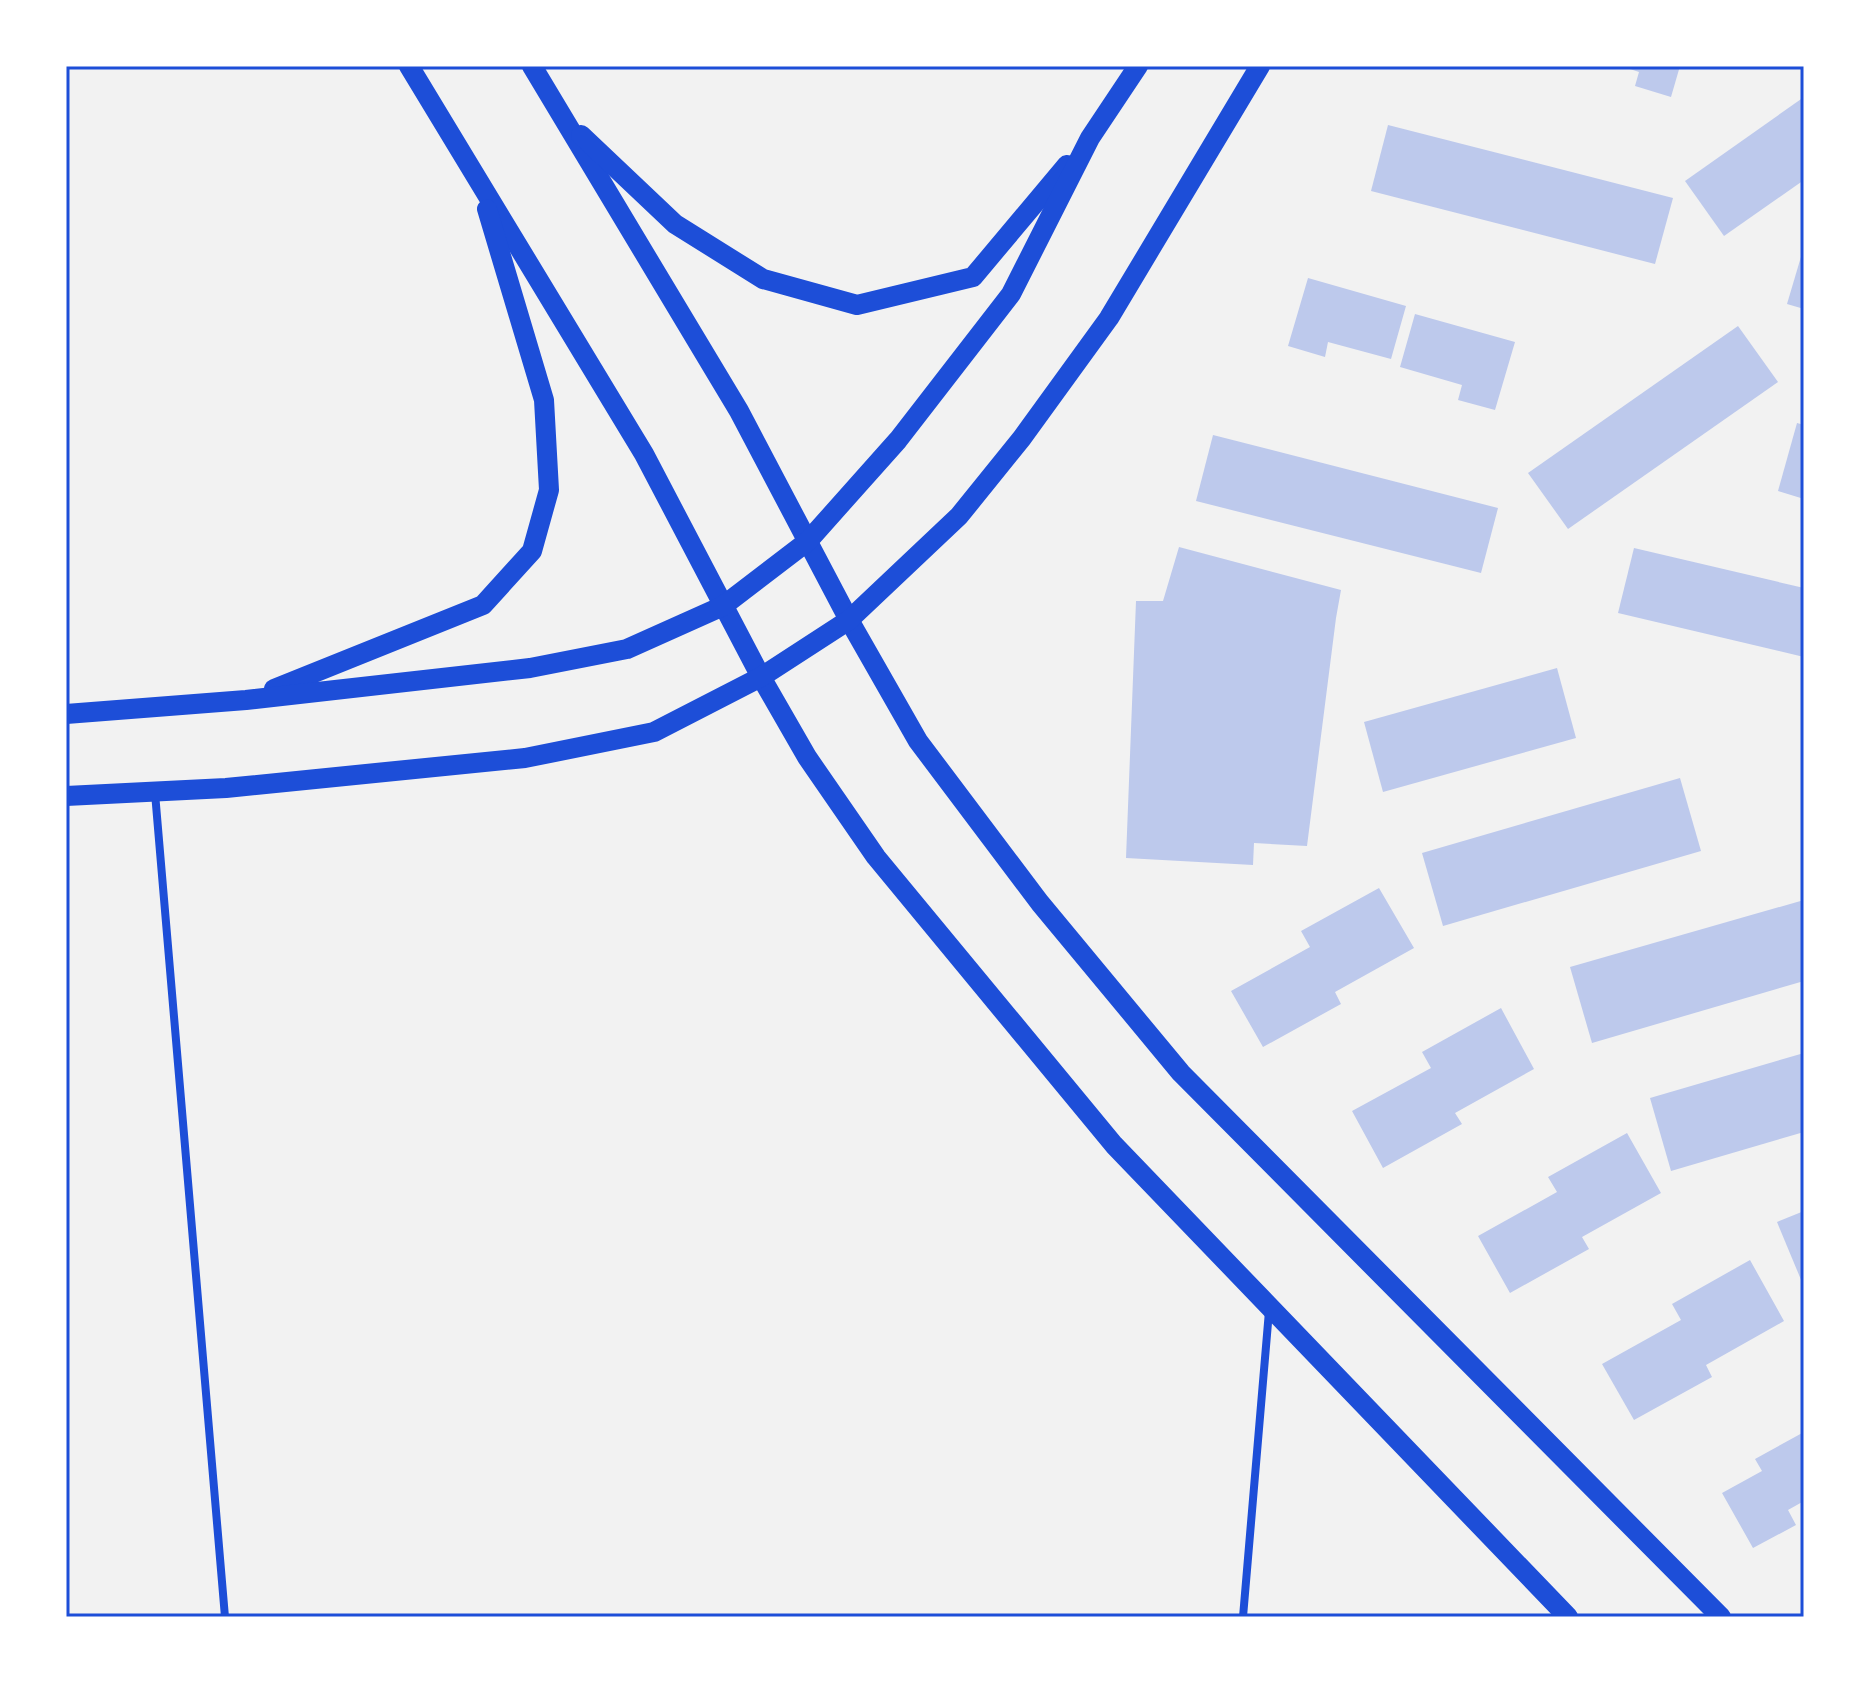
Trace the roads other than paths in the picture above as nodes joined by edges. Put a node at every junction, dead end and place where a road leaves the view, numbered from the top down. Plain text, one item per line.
1 (409, 66) edge
2 (532, 66) edge
3 (1138, 66) edge
4 (1260, 66) edge
5 (562, 117) junction
6 (1090, 138) junction
7 (479, 182) junction
8 (808, 541) junction
9 (723, 606) junction
10 (849, 620) junction
11 (761, 677) junction
12 (246, 700) junction
13 (66, 714) edge
14 (155, 792) junction
15 (66, 796) edge
16 (1270, 1307) junction
17 (225, 1617) edge
18 (1243, 1617) edge
19 (1568, 1617) edge
20 (1721, 1617) edge

1 - 7 main road
2 - 5 main road
3 - 6 main road
4 - 10 main road
5 - 6 main road
5 - 8 main road
6 - 8 main road
7 - 9 main road
7 - 12 main road
8 - 9 main road
8 - 10 main road
9 - 11 main road
9 - 12 main road
10 - 11 main road
10 - 20 main road
11 - 14 main road
11 - 16 main road
12 - 13 main road
14 - 15 main road
14 - 17 street
16 - 18 street
16 - 19 main road

